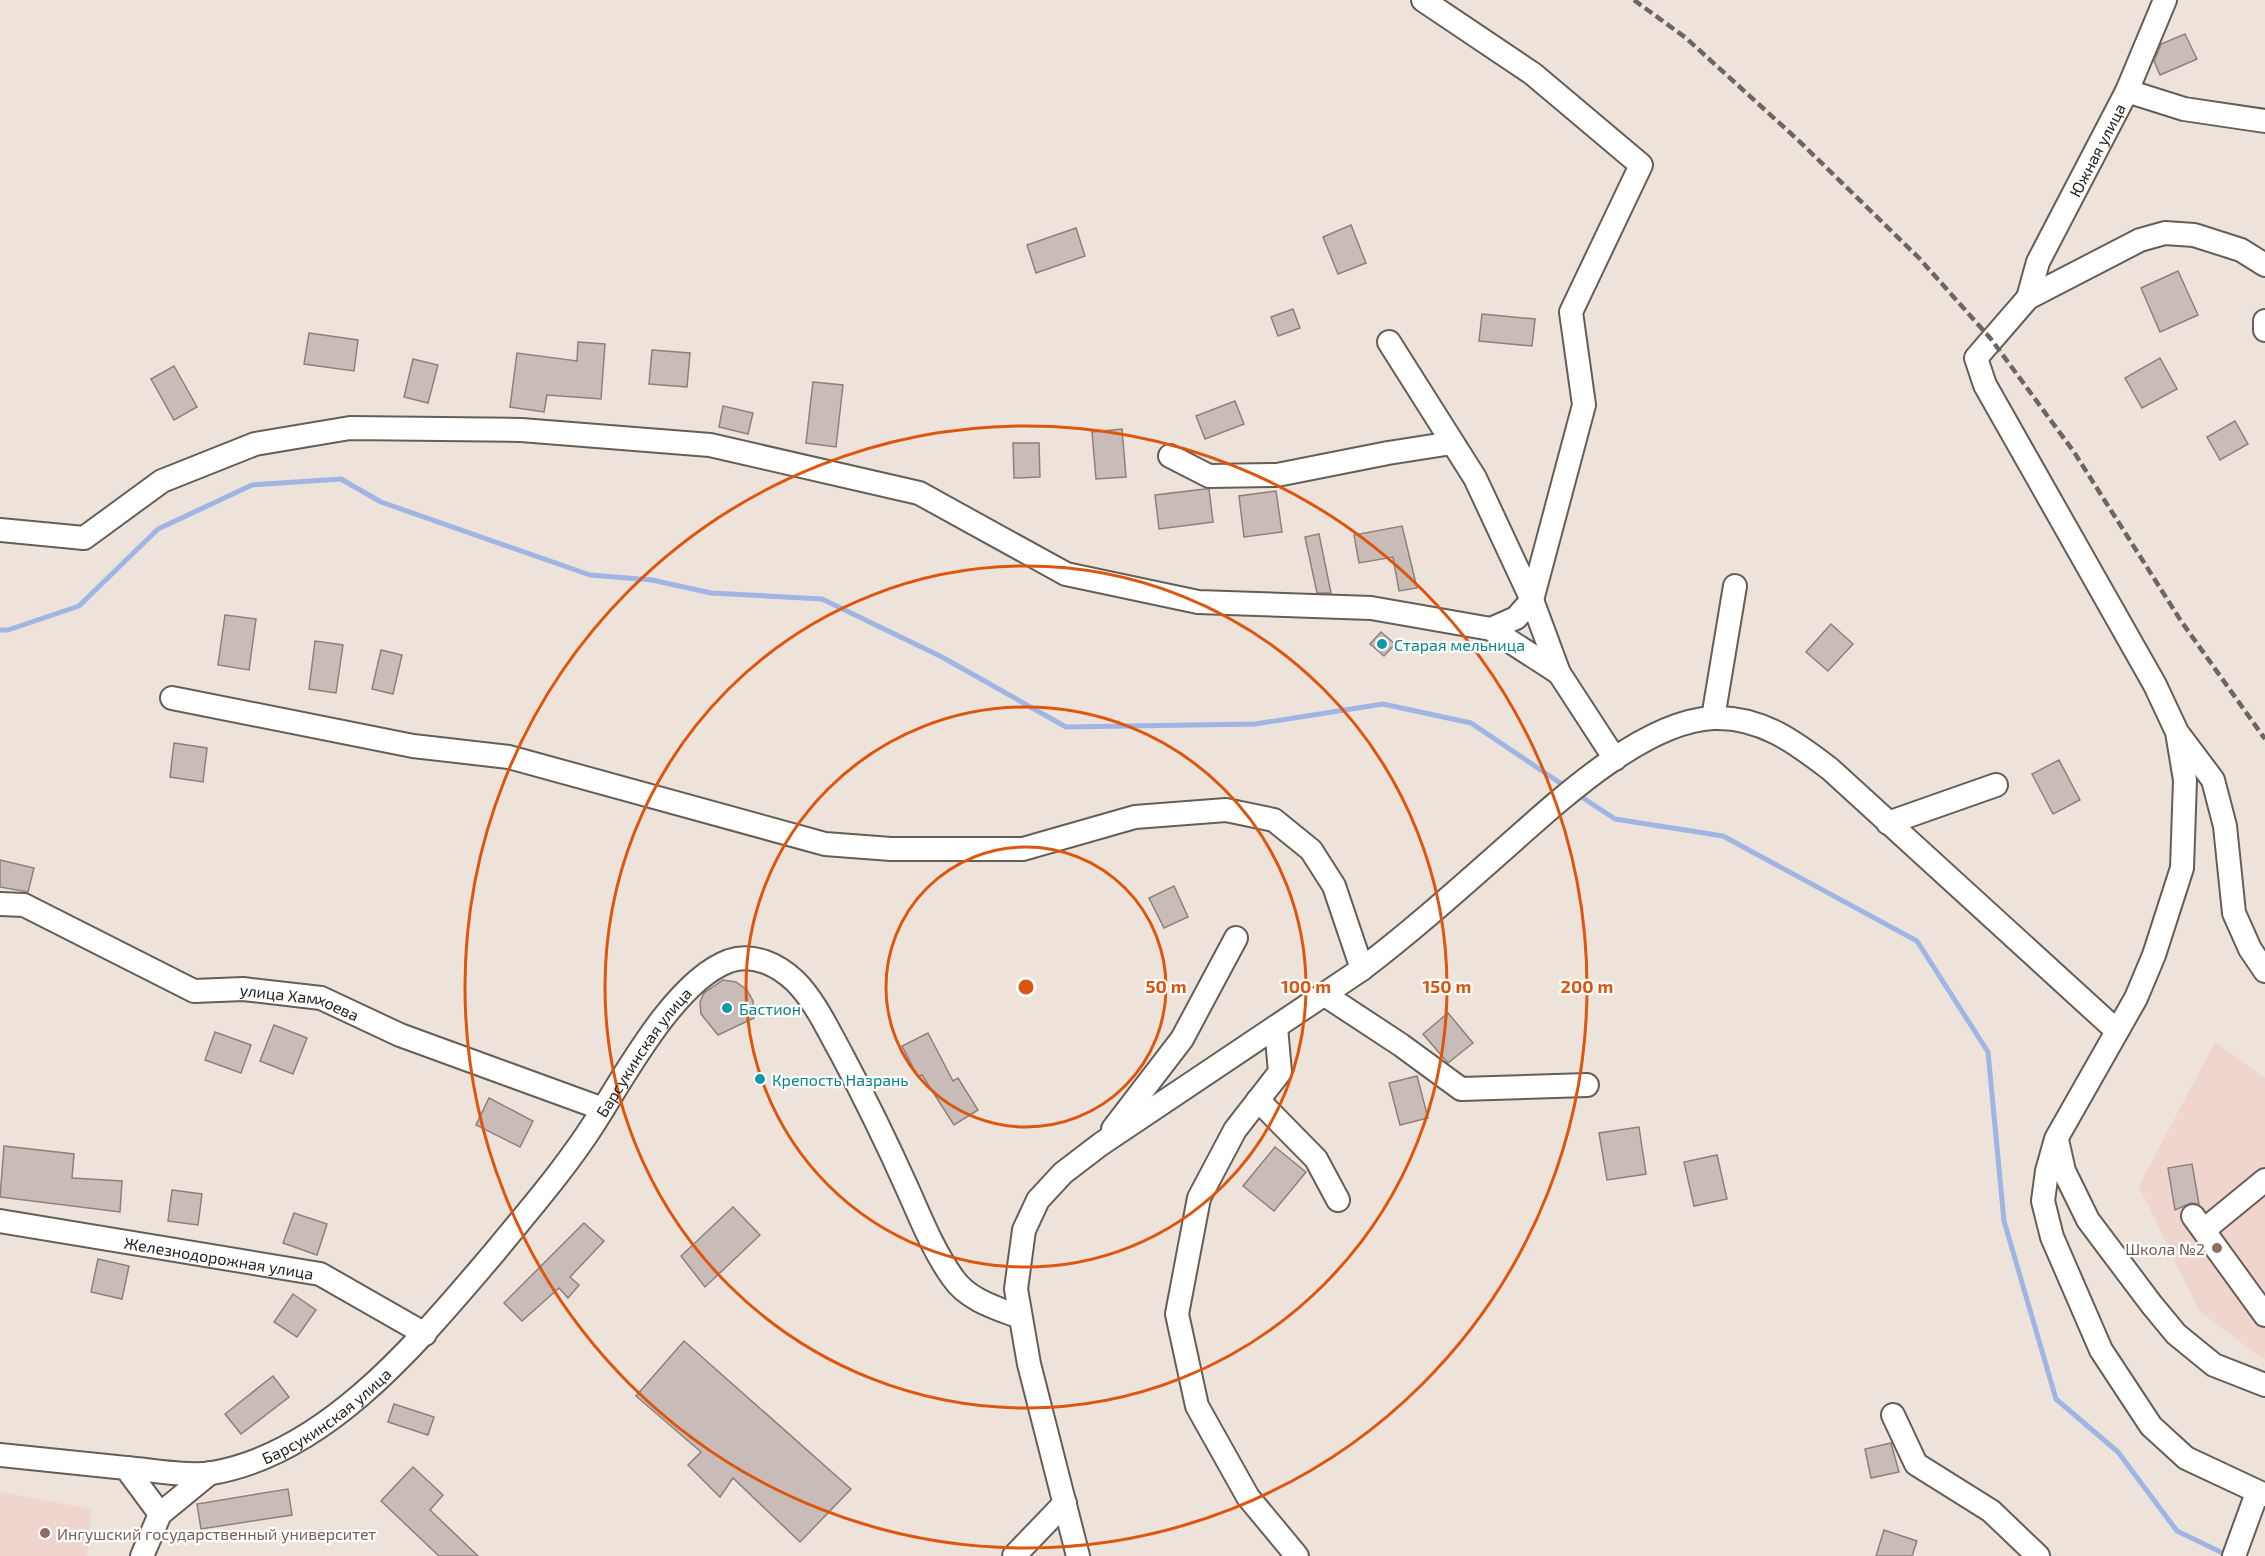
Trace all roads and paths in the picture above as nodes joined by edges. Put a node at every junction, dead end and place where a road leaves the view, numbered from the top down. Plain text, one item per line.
1 (1423, 0) edge
2 (2164, 0) edge
3 (2127, 91) junction
4 (2265, 122) edge
5 (2265, 265) edge
6 (2028, 298) junction
7 (2265, 321) edge
8 (2265, 330) edge
9 (1389, 342) dead end
10 (1452, 443) junction
11 (1170, 456) dead end
12 (0, 530) edge
13 (1735, 586) dead end
14 (1532, 600) junction
15 (1491, 629) junction
16 (1559, 673) junction
17 (172, 698) dead end
18 (1713, 718) junction
19 (2177, 732) junction
20 (1615, 759) junction
21 (1996, 785) dead end
22 (1888, 823) junction
23 (0, 904) edge
24 (1236, 938) dead end
25 (1362, 969) junction
26 (2265, 971) edge
27 (1324, 995) junction
28 (1276, 1028) junction
29 (2117, 1031) junction
30 (1587, 1085) dead end
31 (1258, 1100) junction
32 (603, 1109) junction
33 (2056, 1139) junction
34 (1101, 1144) junction
35 (2265, 1180) edge
36 (1338, 1200) dead end
37 (0, 1221) edge
38 (2265, 1315) edge
39 (1020, 1317) junction
40 (424, 1334) junction
41 (2265, 1385) edge
42 (1893, 1415) dead end
43 (0, 1455) edge
44 (126, 1468) junction
45 (210, 1473) junction
46 (2261, 1494) edge
47 (1065, 1503) junction
48 (160, 1514) junction
49 (142, 1556) edge
50 (1014, 1556) edge
51 (1078, 1556) edge
52 (1297, 1556) edge
53 (2038, 1556) edge
54 (2234, 1556) edge

1 - 14 street
2 - 3 street, Южная улица
3 - 4 street
3 - 6 street, Южная улица
5 - 6 street
6 - 19 street
7 - 8 street
9 - 10 street
10 - 11 street
10 - 14 street
12 - 15 street
13 - 18 street
14 - 15 street
14 - 16 street
15 - 16 street
16 - 20 street
17 - 25 street
18 - 20 street
18 - 22 street
19 - 26 street
19 - 29 street
20 - 25 street
21 - 22 street
22 - 29 street
23 - 32 street, улица Хамхоева
24 - 34 street
25 - 27 street
27 - 28 street
27 - 30 street
28 - 31 street
28 - 34 street
29 - 33 street
31 - 36 street
31 - 52 street
32 - 39 street, Барсукинская улица
32 - 40 street, Барсукинская улица
33 - 41 street
33 - 46 street
34 - 39 street
35 - 38 street
37 - 40 street, Железнодорожная улица
39 - 47 street
40 - 45 street, Барсукинская улица
42 - 53 street
43 - 44 street
44 - 45 street, Барсукинская улица
44 - 48 street
45 - 48 street, Барсукинская улица
46 - 54 street
47 - 50 street
47 - 51 street
48 - 49 street, Барсукинская улица

